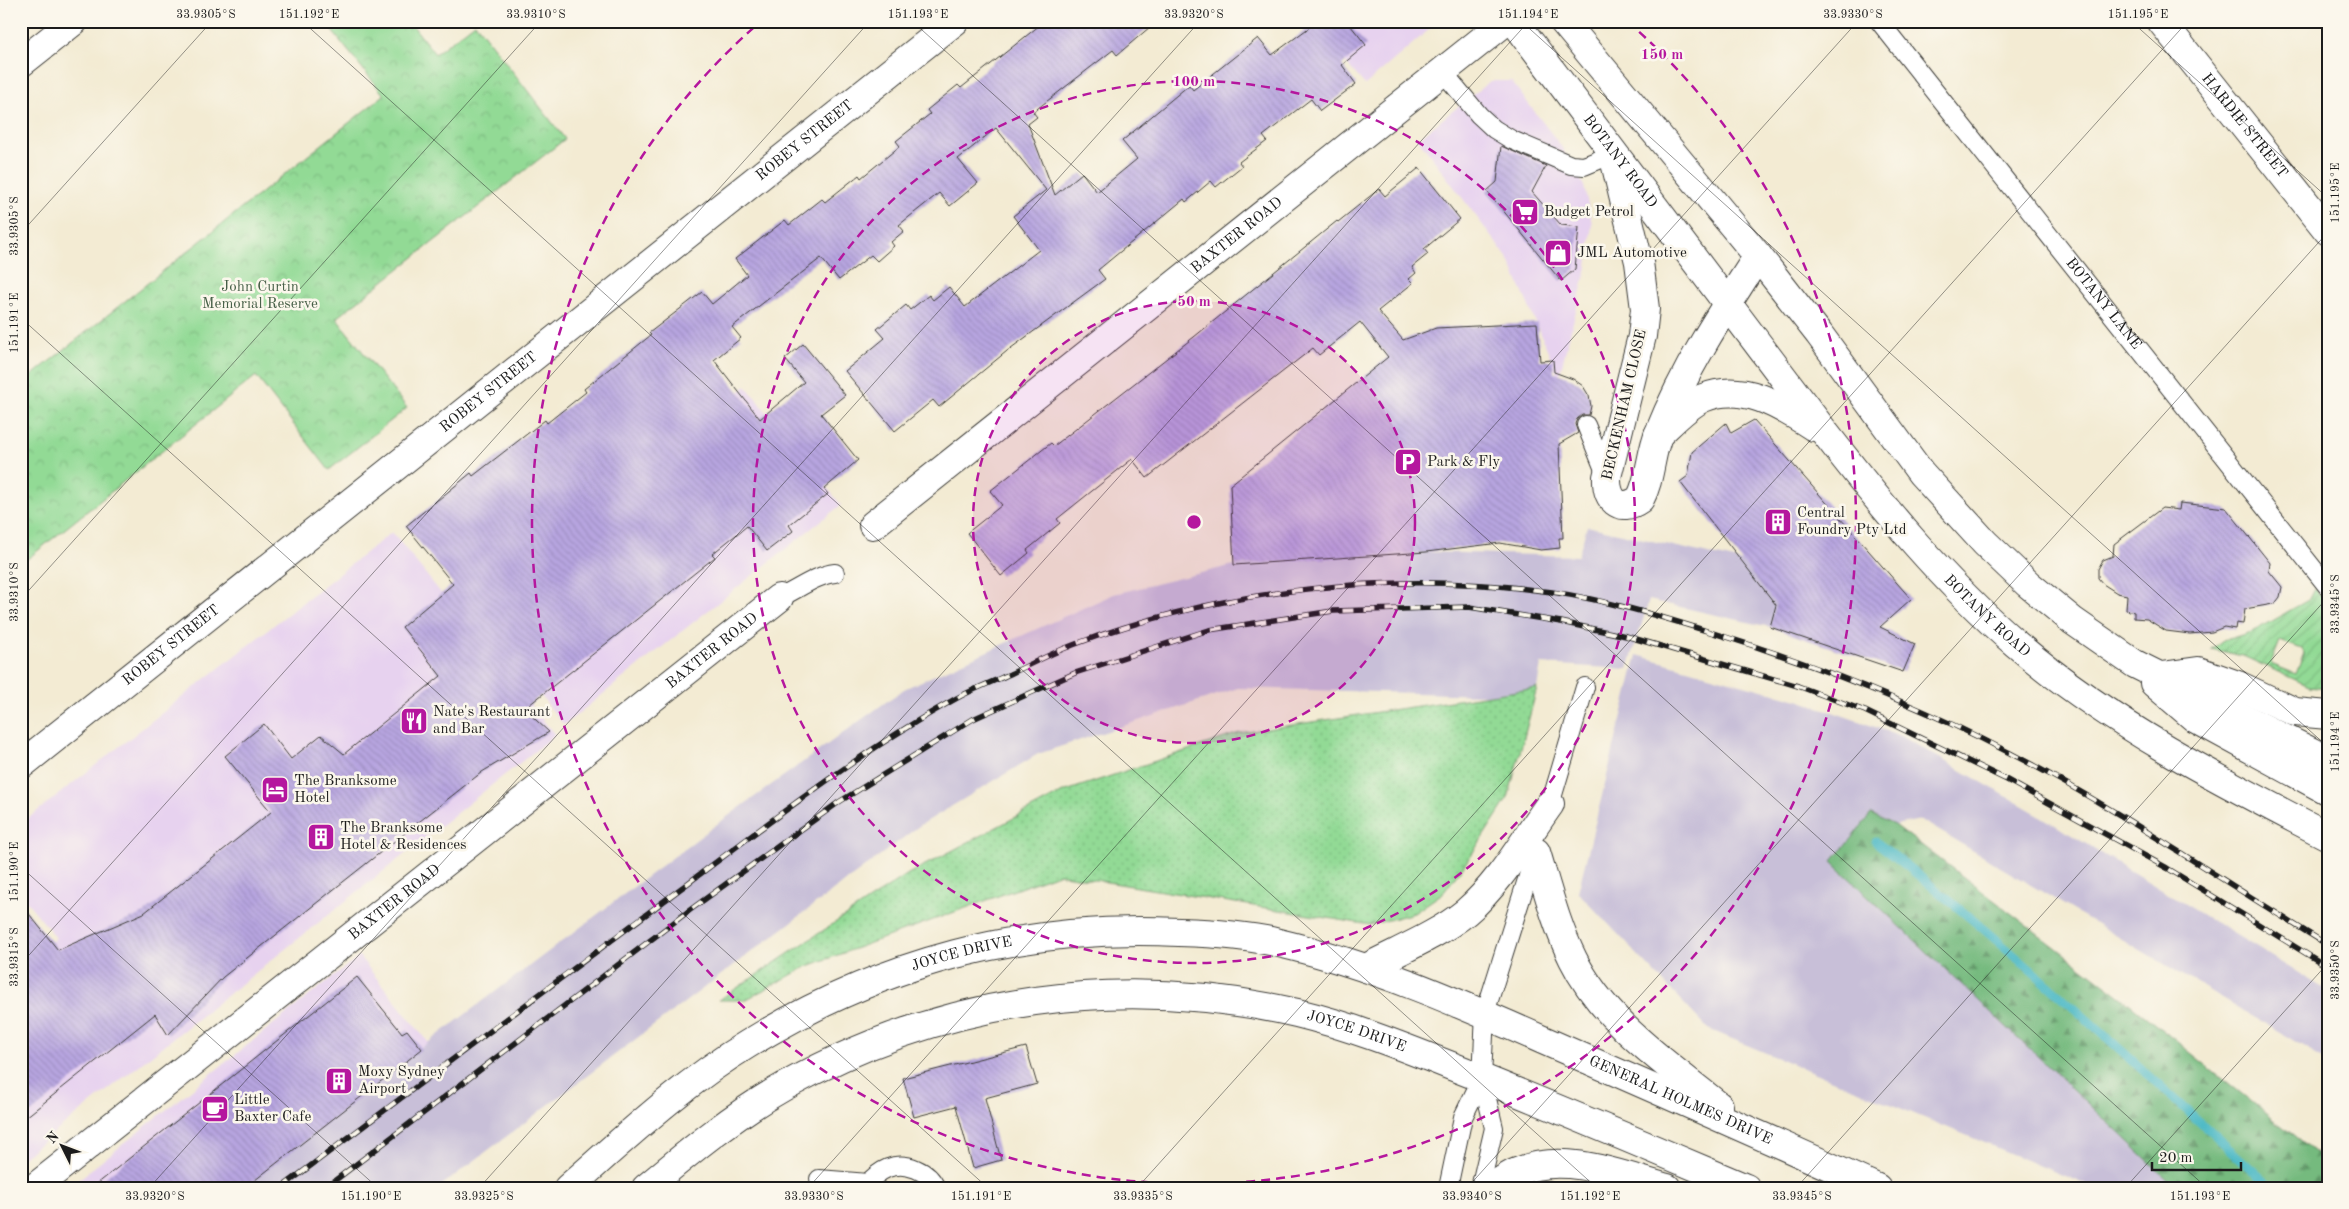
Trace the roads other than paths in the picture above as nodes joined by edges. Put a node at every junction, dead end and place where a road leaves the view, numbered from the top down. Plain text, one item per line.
1 (74, 21) edge
2 (955, 21) edge
3 (1506, 21) edge
4 (1514, 21) edge
5 (1563, 21) edge
6 (1879, 21) edge
7 (2161, 21) edge
8 (21, 63) edge
9 (1443, 72) junction
10 (1613, 154) junction
11 (2328, 231) edge
12 (1758, 256) junction
13 (1728, 302) junction
14 (1586, 425) dead end
15 (1826, 434) junction
16 (1658, 435) junction
17 (1607, 477) junction
18 (873, 525) dead end
19 (835, 573) dead end
20 (2328, 587) edge
21 (780, 598) joint
22 (2135, 664) junction
23 (2162, 676) junction
24 (1585, 687) dead end
25 (2328, 715) edge
26 (2328, 760) edge
27 (21, 764) edge
28 (2328, 791) edge
29 (1550, 804) junction
30 (2326, 837) edge
31 (1536, 852) junction
32 (1366, 968) junction
33 (1417, 985) joint
34 (1485, 1013) junction
35 (1482, 1078) junction
36 (1746, 1128) junction
37 (819, 1179) dead end
38 (865, 1185) edge
39 (34, 1188) edge
40 (568, 1188) edge
41 (646, 1188) edge
42 (936, 1188) edge
43 (1448, 1188) edge
44 (1480, 1188) edge
45 (1490, 1188) edge
46 (1667, 1188) edge
47 (1746, 1188) edge
48 (1877, 1188) edge

1 - 8 main road
2 - 27 main road, ROBEY STREET
3 - 9 main road, BAXTER ROAD
4 - 10 main road, BOTANY ROAD
5 - 12 main road
6 - 20 lane, BOTANY LANE
7 - 11 main road, HARDIE STREET
9 - 10 lane
9 - 18 main road, BAXTER ROAD
10 - 13 main road, BOTANY ROAD
10 - 17 main road, BECKENHAM CLOSE
12 - 13 main road
12 - 22 main road
13 - 15 main road, BOTANY ROAD
13 - 16 main road, BECKENHAM CLOSE
14 - 17 lane
15 - 16 main road
15 - 30 main road, BOTANY ROAD
16 - 17 main road, BECKENHAM CLOSE
19 - 21 lane
21 - 39 main road, BAXTER ROAD
22 - 23 main road
22 - 28 main road
23 - 25 main road
23 - 26 main road
24 - 29 lane
29 - 31 lane
29 - 32 main road
31 - 34 lane
31 - 36 main road
32 - 33 main road, JOYCE DRIVE
32 - 40 main road, JOYCE DRIVE
33 - 34 main road, GENERAL HOLMES DRIVE
34 - 35 lane
34 - 36 main road, GENERAL HOLMES DRIVE
35 - 41 main road, JOYCE DRIVE
35 - 43 lane
35 - 44 lane
35 - 47 main road
36 - 48 main road, GENERAL HOLMES DRIVE
37 - 38 lane
38 - 42 lane
45 - 46 main road

